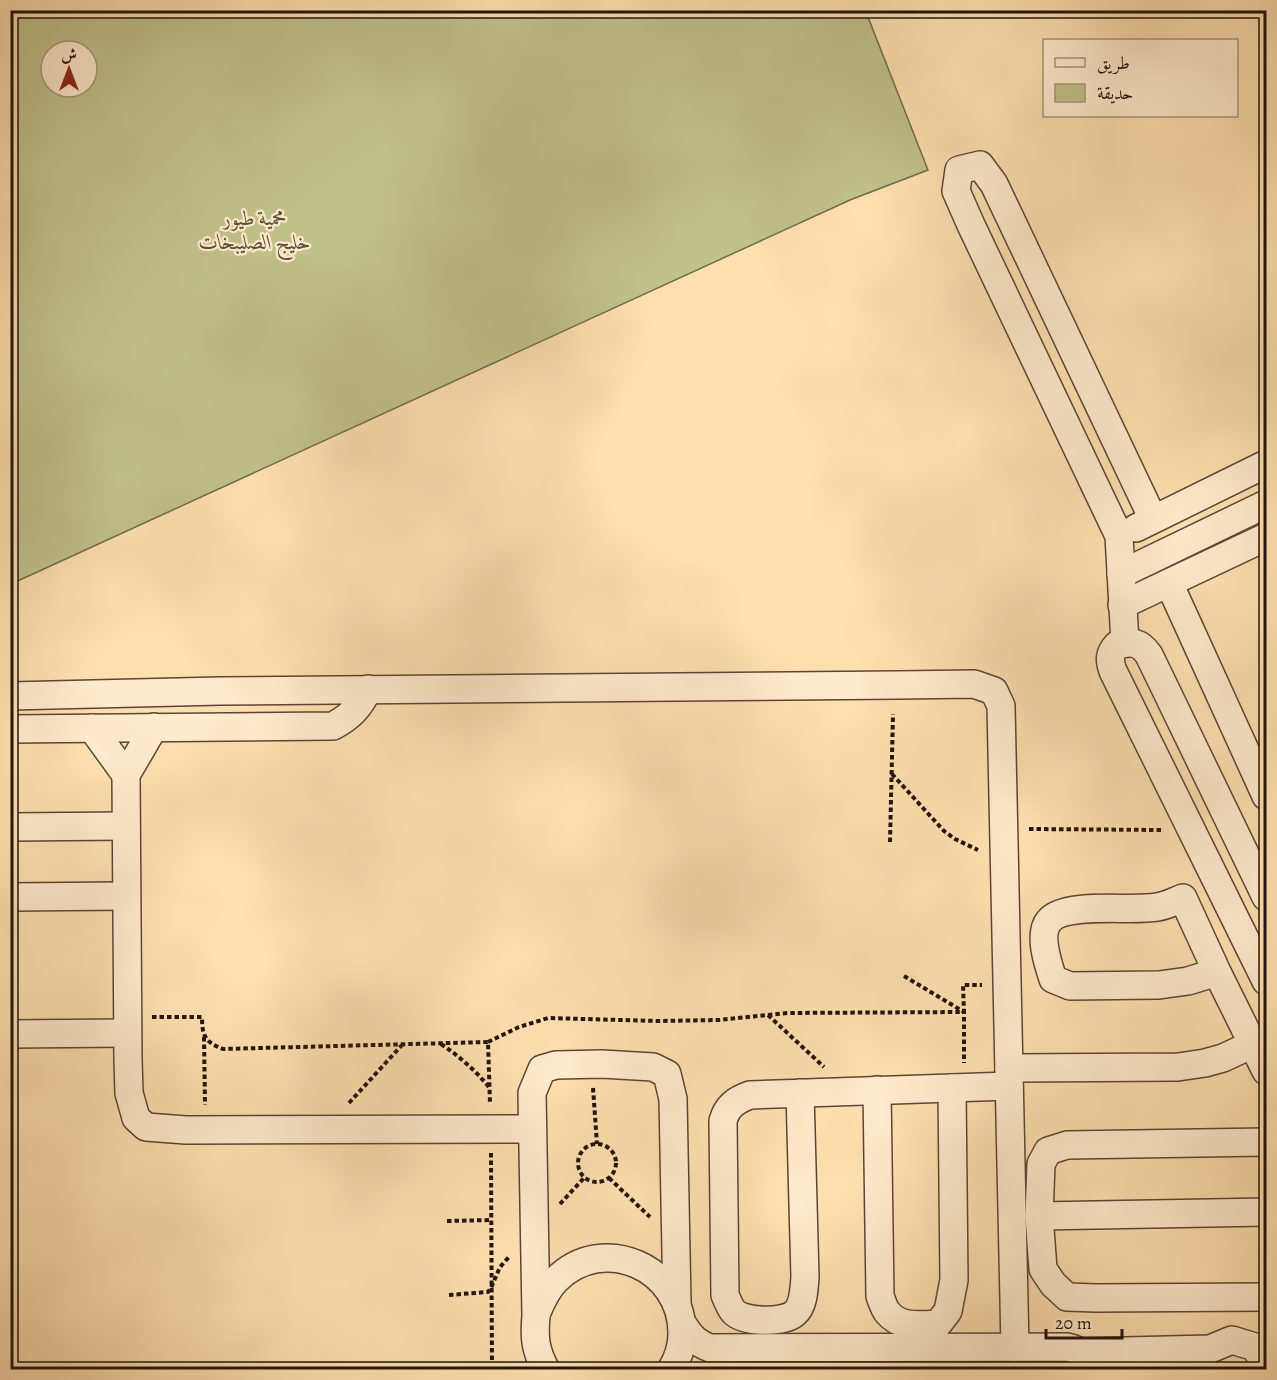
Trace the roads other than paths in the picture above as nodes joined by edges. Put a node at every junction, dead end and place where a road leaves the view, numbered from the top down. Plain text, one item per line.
1 (1266, 464) edge
2 (1266, 504) edge
3 (1153, 519) junction
4 (1119, 536) junction
5 (1266, 537) edge
6 (1121, 574) junction
7 (1169, 583) junction
8 (1122, 605) junction
9 (1125, 643) junction
10 (368, 689) junction
11 (10, 696) edge
12 (154, 727) junction
13 (92, 728) junction
14 (10, 729) edge
15 (126, 775) junction
16 (1266, 796) edge
17 (126, 826) junction
18 (10, 827) edge
19 (1258, 857) edge
20 (126, 896) junction
21 (10, 897) edge
22 (1266, 897) edge
23 (1217, 972) junction
24 (1266, 981) edge
25 (127, 1033) junction
26 (10, 1034) edge
27 (1253, 1044) junction
28 (1266, 1071) edge
29 (1009, 1077) junction
30 (958, 1088) junction
31 (863, 1091) junction
32 (800, 1093) junction
33 (532, 1129) junction
34 (1266, 1142) edge
35 (1266, 1212) edge
36 (1039, 1216) junction
37 (1266, 1297) edge
38 (680, 1313) junction
39 (536, 1316) junction
40 (1015, 1347) junction
41 (1263, 1353) edge
42 (1205, 1359) edge
43 (1151, 1360) edge
44 (1085, 1361) edge
45 (541, 1365) edge
46 (671, 1370) edge

1 - 3 street
2 - 6 street
3 - 4 street
3 - 4 street
4 - 6 street
5 - 7 street
6 - 8 street
7 - 8 street
7 - 16 street
8 - 9 street
9 - 19 street
9 - 24 street
10 - 11 street
10 - 12 street
10 - 29 street
12 - 13 street
12 - 15 street
13 - 14 street
13 - 15 street
15 - 17 street
17 - 18 street
17 - 20 street
19 - 22 street
20 - 21 street
20 - 25 street
23 - 23 street
23 - 27 street
25 - 26 street
25 - 33 street
27 - 28 street
27 - 29 street
29 - 30 street
29 - 40 street
30 - 31 street
30 - 31 street
31 - 32 street
32 - 32 street
33 - 38 street
33 - 39 street
34 - 36 street
35 - 36 street
36 - 37 street
38 - 39 street
38 - 40 street
38 - 46 street
39 - 45 street
40 - 44 street
41 - 42 street
42 - 43 street
43 - 44 street

